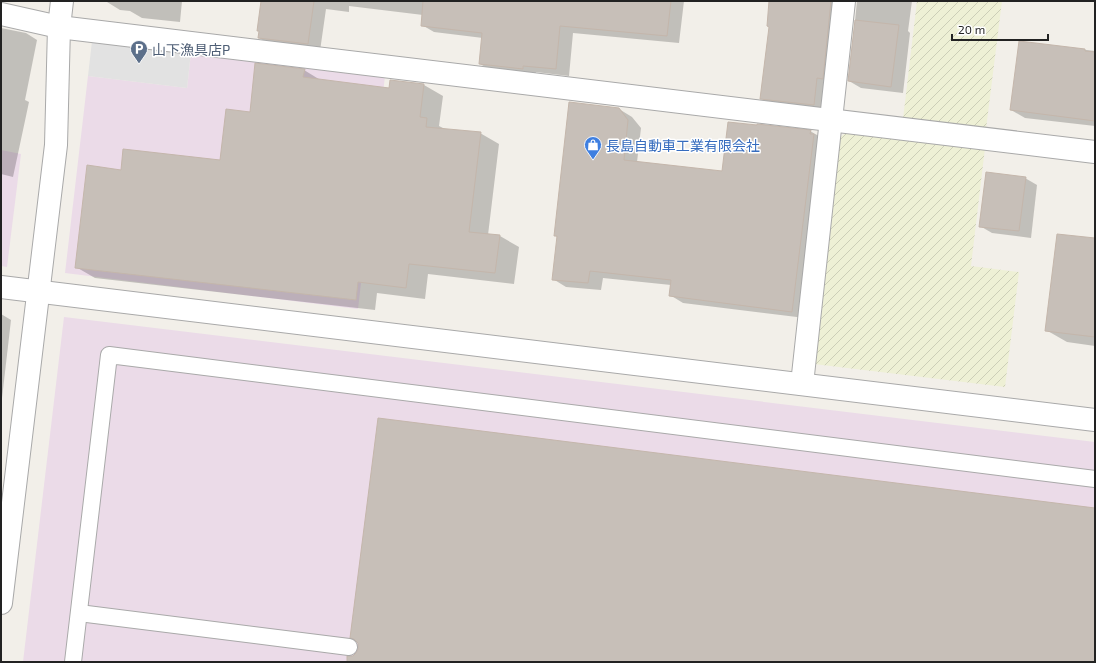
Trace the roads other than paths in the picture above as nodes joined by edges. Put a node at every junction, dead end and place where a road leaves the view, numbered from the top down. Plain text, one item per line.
1 (62, 1) edge
2 (844, 1) edge
3 (1, 14) edge
4 (59, 27) junction
5 (831, 120) junction
6 (1095, 152) edge
7 (1, 287) edge
8 (38, 292) junction
9 (802, 384) junction
10 (1095, 420) edge
11 (1095, 479) edge
12 (1, 604) edge
13 (78, 613) junction
14 (349, 647) dead end
15 (73, 662) edge

1 - 4 street
2 - 5 street
3 - 4 street
4 - 5 street
4 - 8 street
5 - 6 street
5 - 9 street
7 - 8 street
8 - 9 street
8 - 12 street
9 - 10 street
11 - 13 lane
13 - 14 lane
13 - 15 lane

